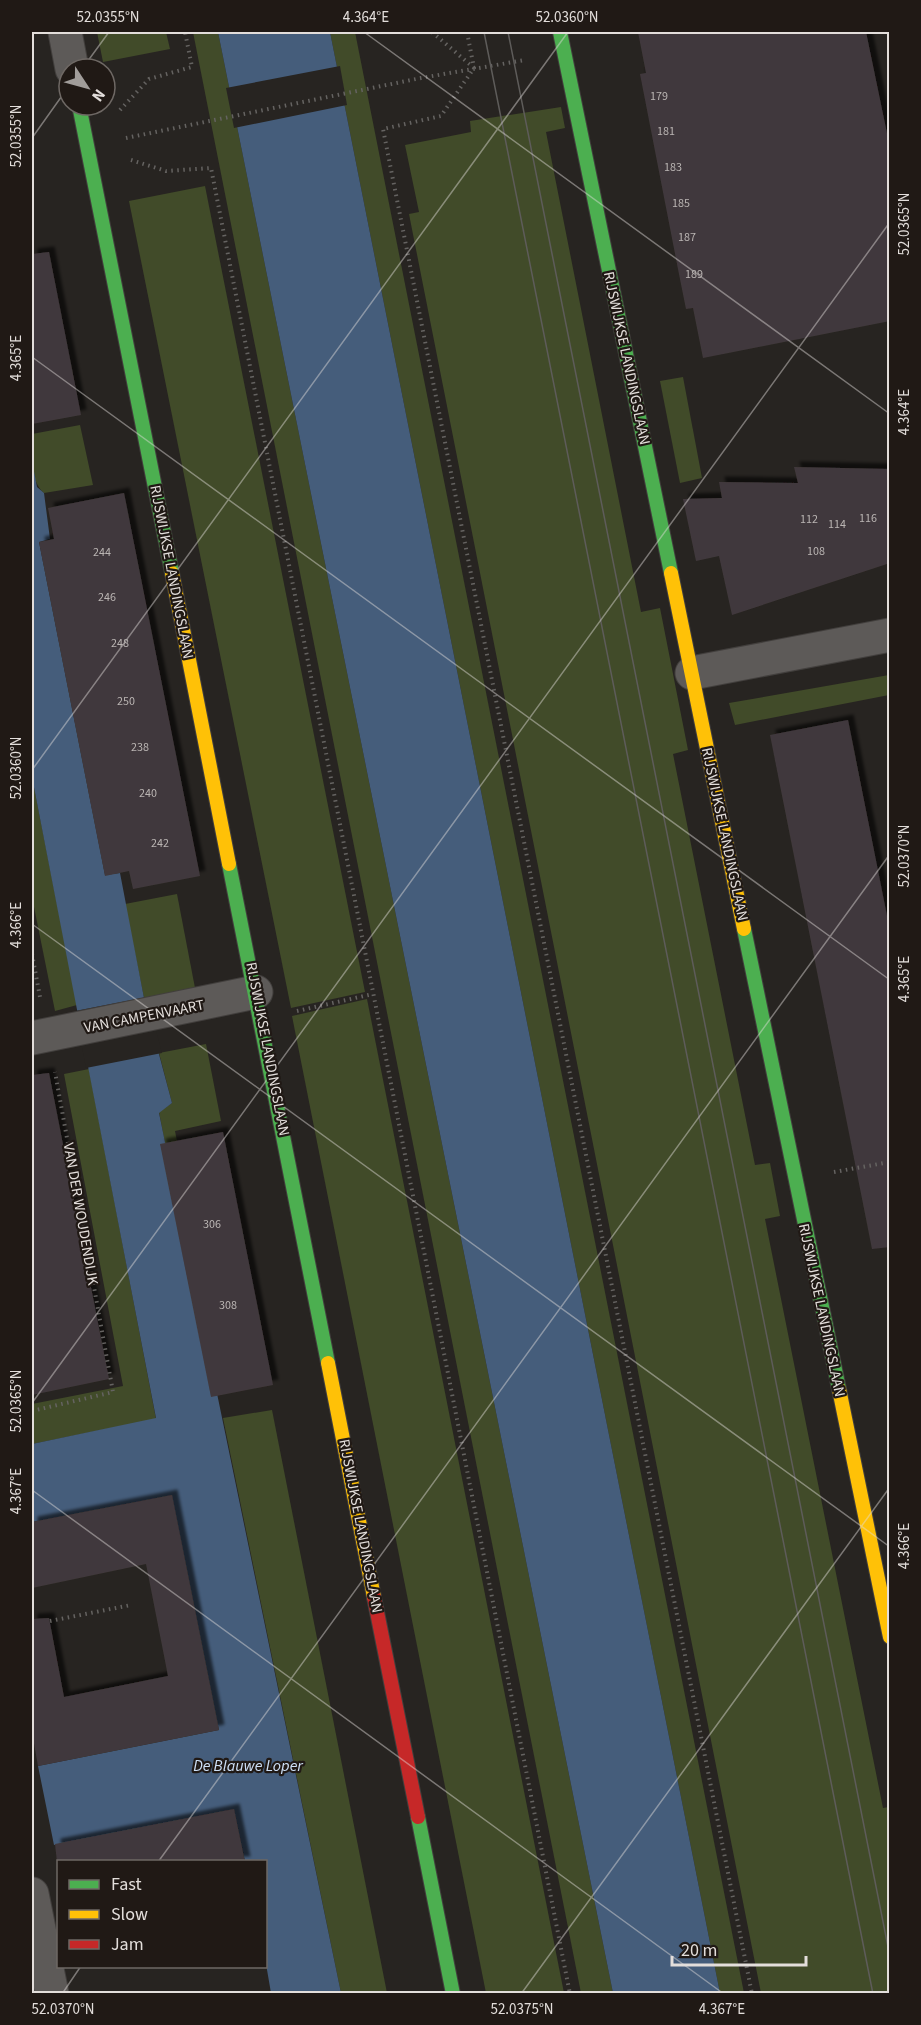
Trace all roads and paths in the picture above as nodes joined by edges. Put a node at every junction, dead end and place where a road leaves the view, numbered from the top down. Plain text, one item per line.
1 (64, 32) edge
2 (185, 32) edge
3 (432, 32) edge
4 (468, 32) edge
5 (560, 32) edge
6 (564, 52) junction
7 (69, 57) edge
8 (474, 68) junction
9 (81, 117) edge
10 (158, 131) dead end
11 (87, 146) junction
12 (890, 635) edge
13 (692, 674) junction
14 (32, 954) edge
15 (373, 994) junction
16 (259, 1005) junction
17 (47, 1035) edge
18 (890, 1162) edge
19 (796, 1180) junction
20 (32, 1412) edge
21 (131, 1605) dead end
22 (50, 1621) dead end
23 (890, 1637) edge
24 (32, 1894) edge
25 (44, 1951) edge
26 (52, 1994) edge
27 (453, 1994) edge
28 (570, 1994) edge
29 (752, 1994) edge

1 - 7 street
2 - 11 path
3 - 8 path
4 - 8 path
5 - 6 street, RIJSWIJKSE LANDINGSLAAN
6 - 8 path
6 - 13 street, RIJSWIJKSE LANDINGSLAAN
8 - 10 path
8 - 29 path
9 - 11 street, RIJSWIJKSE LANDINGSLAAN
11 - 15 path
11 - 16 street, RIJSWIJKSE LANDINGSLAAN
12 - 13 street
13 - 19 street, RIJSWIJKSE LANDINGSLAAN
14 - 17 path, VAN DER WOUDENDIJK
15 - 16 path
15 - 28 path
16 - 17 street, VAN CAMPENVAART
16 - 27 street, RIJSWIJKSE LANDINGSLAAN
17 - 20 path, VAN DER WOUDENDIJK
18 - 19 path
19 - 23 street, RIJSWIJKSE LANDINGSLAAN
21 - 22 path
24 - 25 street
25 - 26 street

